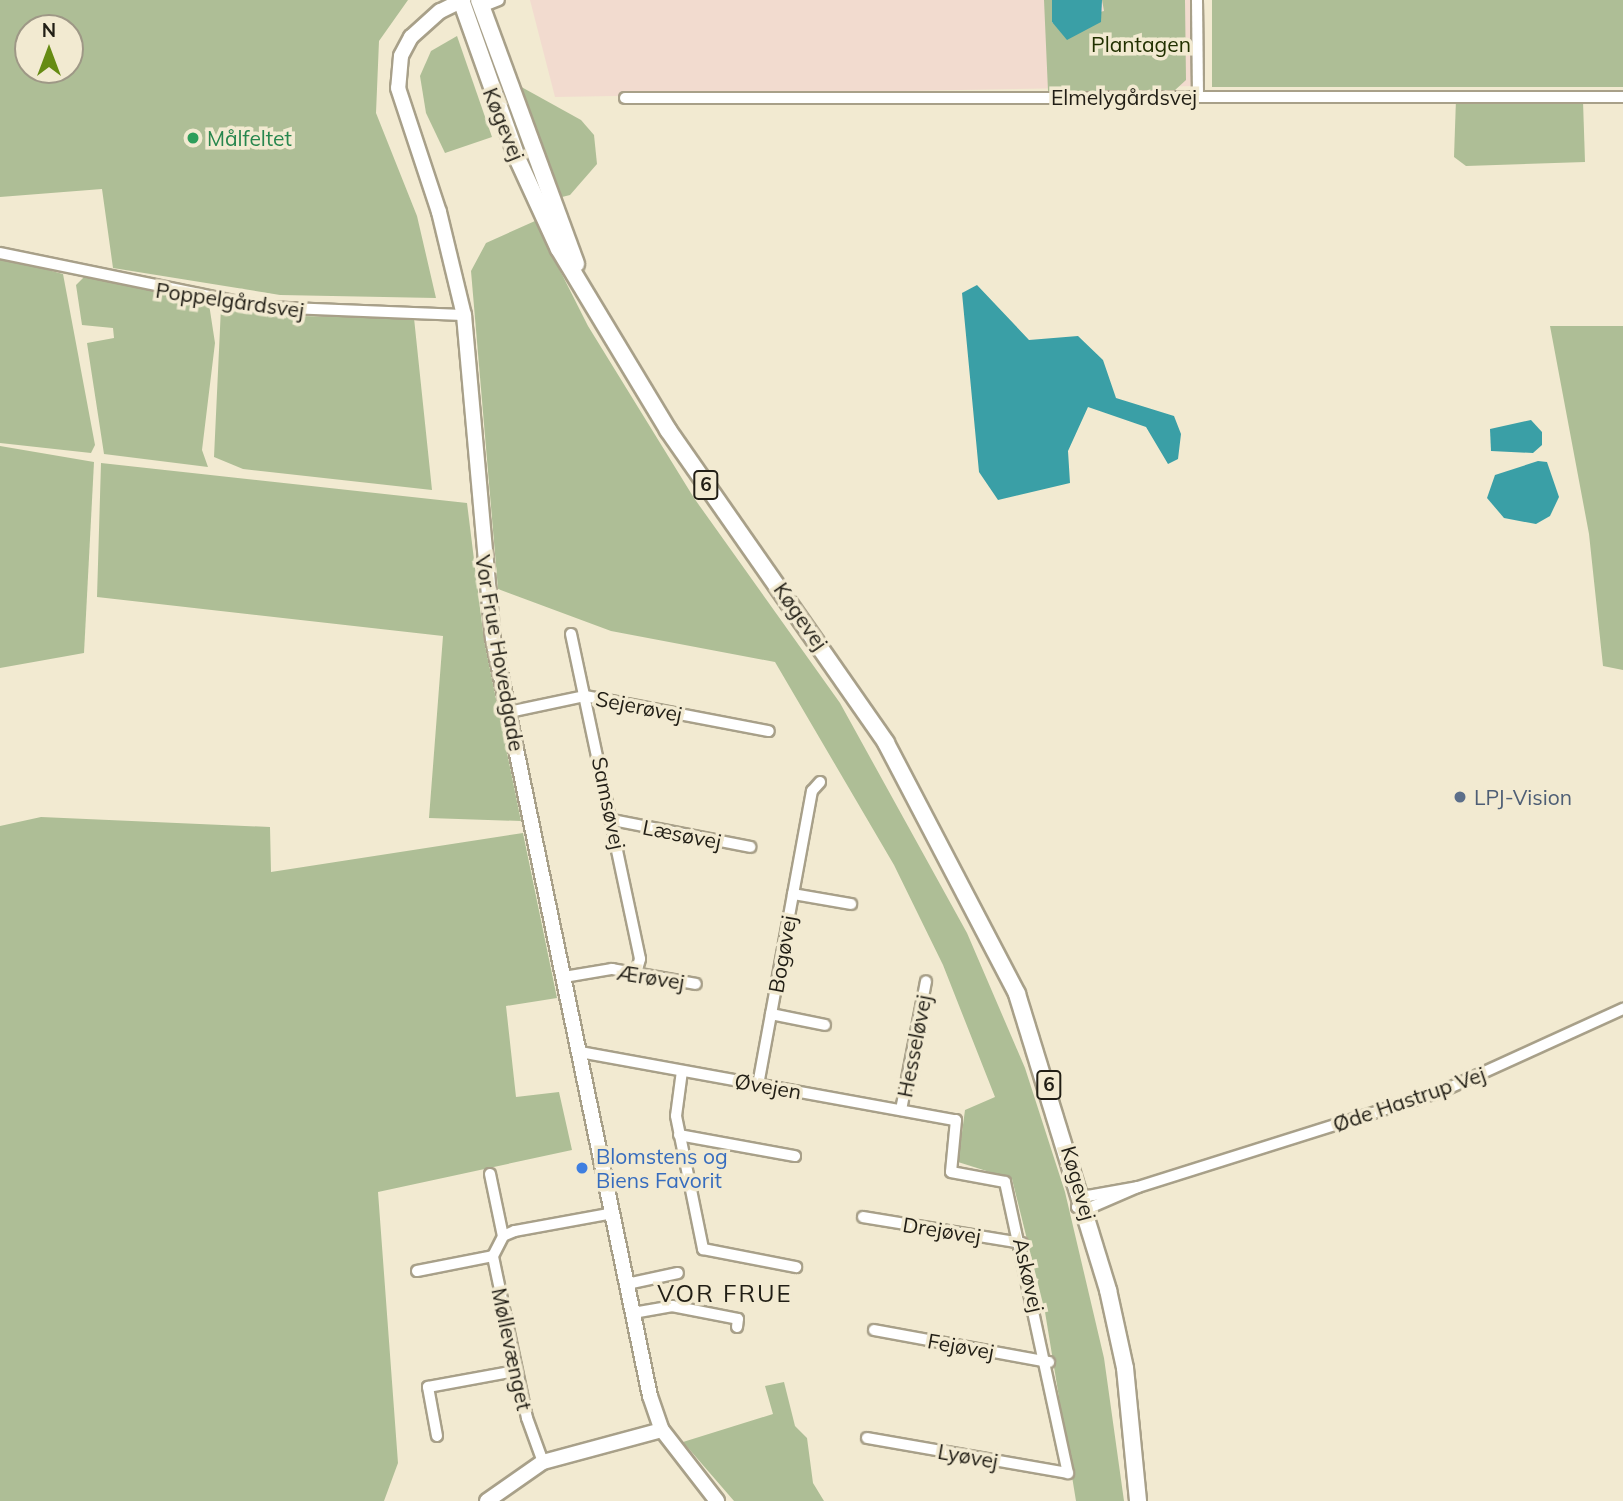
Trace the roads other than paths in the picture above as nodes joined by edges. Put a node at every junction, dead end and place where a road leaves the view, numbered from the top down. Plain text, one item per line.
1 (499, 0) edge
2 (1198, 0) edge
3 (462, 3) edge
4 (480, 4) edge
5 (1198, 97) junction
6 (1623, 97) edge
7 (625, 98) dead end
8 (0, 253) edge
9 (580, 280) junction
10 (464, 315) junction
11 (571, 634) dead end
12 (585, 696) junction
13 (509, 712) junction
14 (769, 731) dead end
15 (820, 782) dead end
16 (613, 820) junction
17 (750, 847) dead end
18 (793, 894) junction
19 (850, 904) dead end
20 (636, 973) junction
21 (564, 977) junction
22 (926, 981) dead end
23 (696, 984) dead end
24 (1623, 1009) edge
25 (771, 1014) junction
26 (825, 1025) dead end
27 (580, 1052) junction
28 (682, 1071) junction
29 (758, 1084) junction
30 (901, 1110) junction
31 (956, 1120) joint
32 (678, 1135) junction
33 (795, 1156) dead end
34 (489, 1174) dead end
35 (1083, 1204) junction
36 (613, 1213) junction
37 (863, 1217) dead end
38 (503, 1236) junction
39 (1022, 1243) junction
40 (493, 1256) junction
41 (796, 1267) dead end
42 (417, 1270) dead end
43 (678, 1273) dead end
44 (627, 1283) junction
45 (633, 1313) junction
46 (737, 1327) dead end
47 (874, 1330) dead end
48 (1049, 1362) junction
49 (516, 1371) junction
50 (662, 1430) junction
51 (437, 1436) dead end
52 (867, 1438) dead end
53 (543, 1462) junction
54 (1068, 1473) joint
55 (487, 1501) edge
56 (717, 1501) edge
57 (1138, 1501) edge

1 - 4 street
2 - 5 street
3 - 4 street, Vor Frue Hovedgade
3 - 9 main road, Køgevej / 6
3 - 10 street, Vor Frue Hovedgade
4 - 9 main road, Køgevej / 6
5 - 6 street, Elmelygårdsvej
5 - 7 street, Elmelygårdsvej
8 - 10 street, Poppelgårdsvej
9 - 35 main road, Køgevej / 6
10 - 13 street, Vor Frue Hovedgade
11 - 12 street, Samsøvej
12 - 13 street, Sejerøvej
12 - 14 street, Sejerøvej
12 - 16 street, Samsøvej
13 - 21 street, Vor Frue Hovedgade
15 - 18 street, Bogøvej
16 - 17 street, Læsøvej
16 - 20 street, Samsøvej
18 - 19 street, Bogøvej
18 - 25 street, Bogøvej
20 - 21 street, Ærøvej
20 - 23 street, Ærøvej
21 - 27 street, Vor Frue Hovedgade
22 - 30 street, Hesseløvej
24 - 35 street, Øde Hastrup Vej
25 - 26 street, Bogøvej
25 - 29 street, Bogøvej
27 - 28 street, Øvejen
27 - 36 street, Vor Frue Hovedgade
28 - 29 street, Øvejen
28 - 32 street
29 - 30 street, Øvejen
30 - 31 street, Øvejen
31 - 39 street, Askøvej
32 - 33 street
32 - 41 street
34 - 38 street
35 - 57 main road, Køgevej / 6
36 - 38 street
36 - 44 street, Vor Frue Hovedgade
37 - 39 street, Drejøvej
38 - 40 street
39 - 48 street, Askøvej
40 - 42 street
40 - 49 street, Møllevænget
43 - 44 street
44 - 45 street, Vor Frue Hovedgade
45 - 46 street
45 - 50 street, Vor Frue Hovedgade
47 - 48 street, Fejøvej
48 - 54 street, Askøvej
49 - 51 street
49 - 53 street, Møllevænget
50 - 53 street
50 - 56 street, Vor Frue Hovedgade
52 - 54 street, Lyøvej
53 - 55 street

